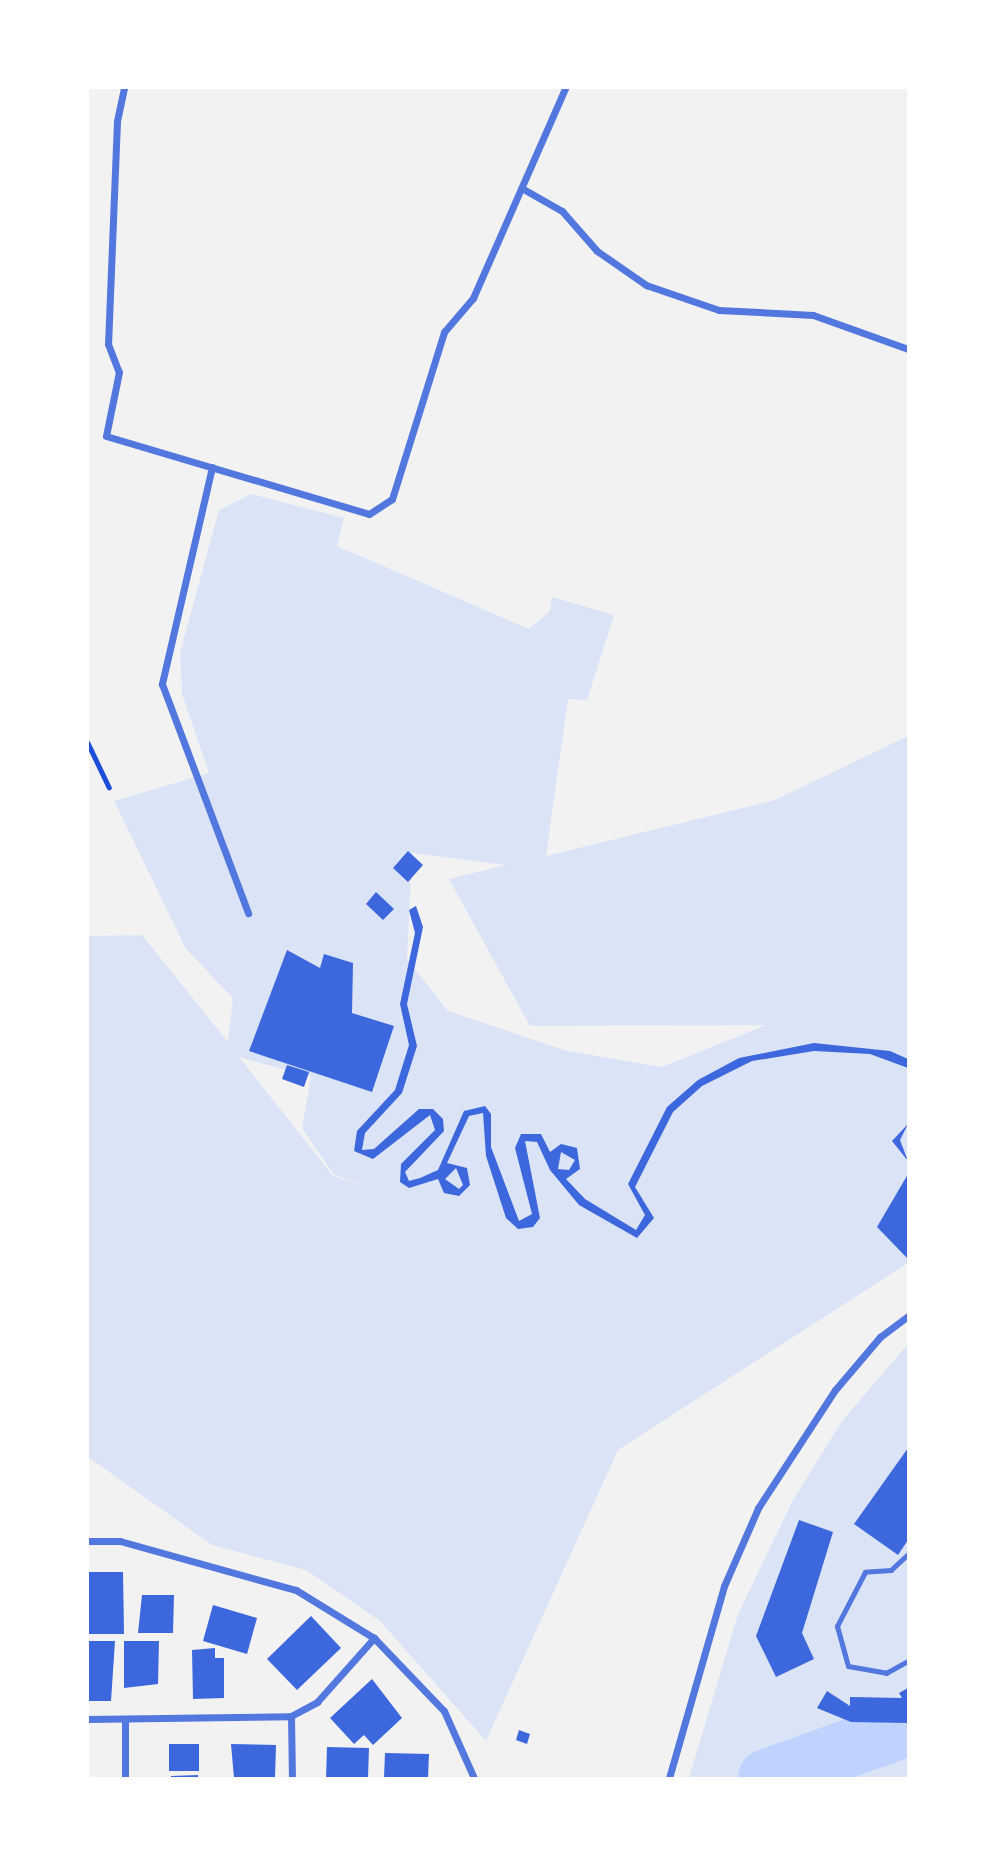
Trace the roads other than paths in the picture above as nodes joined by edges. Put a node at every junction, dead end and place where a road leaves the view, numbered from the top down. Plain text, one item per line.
1 (124, 88) edge
2 (565, 88) edge
3 (525, 190) junction
4 (908, 349) edge
5 (212, 467) junction
6 (248, 913) dead end
7 (908, 1316) edge
8 (88, 1541) edge
9 (908, 1555) edge
10 (374, 1638) junction
11 (908, 1661) edge
12 (291, 1716) junction
13 (88, 1719) edge
14 (125, 1719) junction
15 (125, 1779) edge
16 (292, 1779) edge
17 (474, 1779) edge
18 (669, 1779) edge

1 - 5 street
2 - 3 street
3 - 4 street
3 - 5 street
5 - 6 street
7 - 18 street
8 - 10 street
9 - 11 lane
10 - 12 street
10 - 17 street
12 - 14 street
12 - 16 street
13 - 14 street
14 - 15 street

